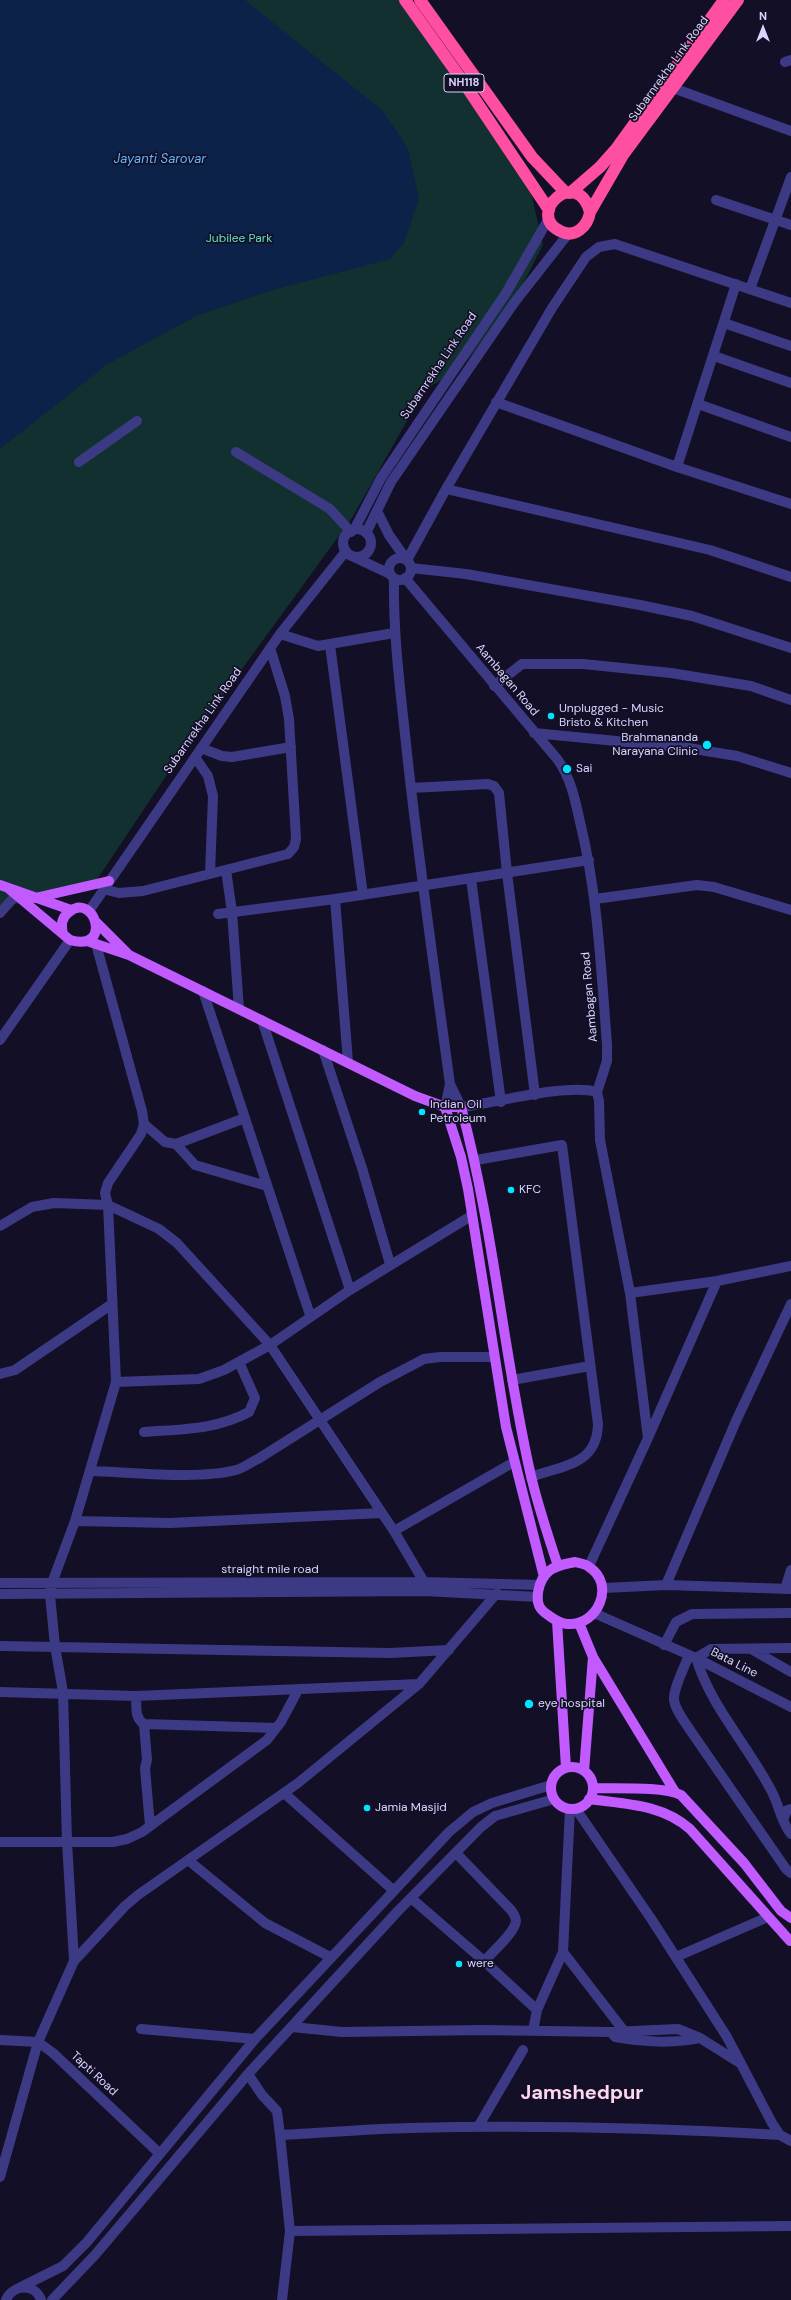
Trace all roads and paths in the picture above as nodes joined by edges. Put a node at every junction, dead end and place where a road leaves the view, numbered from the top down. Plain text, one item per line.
1 (405, 0) edge
2 (420, 0) edge
3 (724, 0) edge
4 (738, 0) edge
5 (673, 88) junction
6 (791, 131) edge
7 (791, 177) edge
8 (568, 193) junction
9 (716, 200) dead end
10 (590, 212) junction
11 (549, 214) junction
12 (776, 220) junction
13 (791, 225) edge
14 (568, 234) junction
15 (736, 284) junction
16 (750, 289) junction
17 (791, 303) edge
18 (724, 324) junction
19 (791, 346) edge
20 (714, 356) junction
21 (791, 383) edge
22 (496, 402) junction
23 (698, 404) junction
24 (137, 421) dead end
25 (791, 437) edge
26 (236, 452) dead end
27 (78, 462) dead end
28 (677, 467) junction
29 (446, 489) junction
30 (791, 504) edge
31 (377, 511) junction
32 (352, 531) junction
33 (366, 533) junction
34 (348, 553) junction
35 (408, 563) junction
36 (392, 576) junction
37 (791, 576) edge
38 (406, 578) junction
39 (394, 633) junction
40 (280, 634) junction
41 (330, 645) junction
42 (270, 648) junction
43 (791, 648) edge
44 (494, 686) junction
45 (791, 700) edge
46 (534, 733) junction
47 (291, 747) junction
48 (201, 748) junction
49 (195, 757) junction
50 (791, 773) edge
51 (411, 788) junction
52 (589, 860) junction
53 (226, 870) junction
54 (507, 873) junction
55 (210, 874) junction
56 (471, 879) junction
57 (106, 885) junction
58 (4, 886) edge
59 (422, 886) junction
60 (363, 894) junction
61 (16, 895) junction
62 (35, 898) junction
63 (335, 899) junction
64 (595, 899) junction
65 (71, 910) junction
66 (791, 910) edge
67 (89, 911) junction
68 (232, 912) junction
69 (0, 913) edge
70 (218, 914) dead end
71 (96, 922) junction
72 (66, 937) junction
73 (91, 943) junction
74 (129, 955) junction
75 (203, 991) junction
76 (239, 1009) junction
77 (262, 1020) junction
78 (0, 1040) edge
79 (323, 1050) junction
80 (348, 1062) junction
81 (450, 1084) junction
82 (597, 1092) junction
83 (535, 1095) junction
84 (501, 1102) junction
85 (445, 1107) junction
86 (462, 1108) junction
87 (245, 1118) junction
88 (144, 1124) junction
89 (176, 1144) junction
90 (476, 1160) junction
91 (267, 1186) junction
92 (108, 1205) junction
93 (471, 1216) junction
94 (0, 1226) edge
95 (390, 1264) junction
96 (791, 1266) edge
97 (717, 1281) junction
98 (350, 1290) junction
99 (630, 1293) junction
100 (112, 1304) junction
101 (791, 1304) edge
102 (310, 1316) junction
103 (270, 1345) junction
104 (494, 1357) junction
105 (239, 1362) junction
106 (590, 1366) junction
107 (0, 1374) edge
108 (512, 1380) junction
109 (116, 1382) junction
110 (320, 1420) junction
111 (144, 1432) dead end
112 (648, 1438) junction
113 (514, 1462) junction
114 (90, 1471) junction
115 (531, 1476) junction
116 (382, 1512) junction
117 (75, 1521) junction
118 (394, 1531) junction
119 (558, 1566) junction
120 (589, 1566) junction
121 (791, 1570) edge
122 (542, 1581) junction
123 (424, 1582) junction
124 (0, 1583) edge
125 (52, 1583) junction
126 (666, 1585) junction
127 (604, 1588) junction
128 (788, 1589) edge
129 (497, 1593) junction
130 (0, 1594) edge
131 (50, 1595) junction
132 (538, 1597) junction
133 (594, 1613) junction
134 (791, 1614) edge
135 (557, 1621) junction
136 (579, 1623) junction
137 (664, 1645) junction
138 (0, 1646) edge
139 (55, 1646) junction
140 (750, 1648) junction
141 (791, 1648) edge
142 (449, 1650) junction
143 (693, 1657) junction
144 (593, 1658) junction
145 (791, 1672) edge
146 (419, 1684) junction
147 (298, 1690) junction
148 (0, 1692) edge
149 (63, 1692) junction
150 (136, 1696) junction
151 (791, 1707) edge
152 (144, 1724) junction
153 (276, 1728) junction
154 (566, 1768) junction
155 (584, 1771) junction
156 (551, 1785) junction
157 (593, 1788) junction
158 (675, 1792) junction
159 (284, 1793) junction
160 (554, 1799) junction
161 (589, 1799) junction
162 (573, 1809) junction
163 (791, 1809) edge
164 (783, 1820) junction
165 (150, 1826) junction
166 (791, 1834) edge
167 (0, 1842) edge
168 (67, 1842) junction
169 (456, 1853) junction
170 (188, 1860) junction
171 (791, 1873) edge
172 (393, 1890) junction
173 (411, 1898) junction
174 (768, 1917) junction
175 (791, 1918) edge
176 (791, 1940) edge
177 (563, 1952) junction
178 (330, 1957) junction
179 (676, 1957) junction
180 (74, 1961) junction
181 (484, 1961) junction
182 (537, 2010) junction
183 (292, 2027) junction
184 (141, 2029) dead end
185 (533, 2030) junction
186 (624, 2031) junction
187 (611, 2032) junction
188 (700, 2038) junction
189 (255, 2039) junction
190 (0, 2040) edge
191 (38, 2042) junction
192 (523, 2050) dead end
193 (740, 2063) junction
194 (248, 2074) junction
195 (478, 2127) junction
196 (280, 2135) junction
197 (780, 2136) junction
198 (791, 2141) edge
199 (159, 2153) junction
200 (0, 2177) edge
201 (791, 2226) edge
202 (290, 2230) junction
203 (19, 2288) junction
204 (6, 2300) edge
205 (41, 2300) edge
206 (52, 2300) edge
207 (282, 2300) edge

1 - 11 highway, NH118
2 - 8 highway, NH118
3 - 8 highway
4 - 5 highway, Subarnrekha Link Road
5 - 6 street
5 - 10 highway, Subarnrekha Link Road
7 - 12 street
8 - 10 highway, NH118
8 - 11 highway
9 - 12 street
10 - 14 highway
11 - 14 highway, NH118
11 - 32 street, Subarnrekha Link Road
12 - 13 street
12 - 16 street
14 - 31 street
15 - 16 street
15 - 18 street
15 - 22 street
16 - 17 street
18 - 19 street
18 - 20 street
20 - 21 street
20 - 23 street
22 - 28 street
22 - 29 street
23 - 25 street
23 - 28 street
24 - 27 street
26 - 32 street
28 - 30 street
29 - 35 street
29 - 37 street
31 - 33 street
31 - 35 street
32 - 33 street
32 - 34 street, Subarnrekha Link Road
33 - 34 street
34 - 36 street
34 - 40 street, Subarnrekha Link Road
35 - 36 street
35 - 38 street
35 - 43 street
36 - 38 street
36 - 39 street
38 - 44 street, Aambagan Road
39 - 41 street
39 - 51 street
40 - 41 street
40 - 42 street, Subarnrekha Link Road
41 - 60 street
42 - 47 street
42 - 48 street, Subarnrekha Link Road
44 - 45 street
44 - 46 street, Aambagan Road
46 - 50 street
46 - 52 street, Aambagan Road
47 - 48 street
47 - 53 street
48 - 49 street, Subarnrekha Link Road
49 - 55 street
49 - 57 street, Subarnrekha Link Road
51 - 54 street
51 - 59 street
52 - 54 street
52 - 64 street, Aambagan Road
53 - 55 street
53 - 68 street
54 - 56 street
54 - 83 street
55 - 57 street
56 - 59 street
56 - 84 street
57 - 62 main road
57 - 67 street, Subarnrekha Link Road
58 - 61 main road
58 - 62 main road
59 - 60 street
59 - 81 street
60 - 63 street
61 - 69 street
61 - 72 main road
62 - 65 main road
63 - 68 street
63 - 80 street
64 - 66 street
64 - 82 street, Aambagan Road
65 - 67 main road
65 - 72 main road
67 - 71 main road
68 - 70 street
68 - 76 street
71 - 73 main road
71 - 74 main road
72 - 73 main road
72 - 78 street
73 - 74 main road
73 - 88 street
74 - 75 main road
75 - 76 main road
75 - 87 street
76 - 77 main road
77 - 79 main road
77 - 98 street
79 - 80 main road
79 - 95 street
80 - 85 main road
81 - 85 street
81 - 86 street
82 - 83 street
82 - 99 street
83 - 84 street
84 - 86 street
85 - 86 main road
85 - 93 main road
86 - 90 main road
87 - 89 street
87 - 91 street
88 - 89 street
88 - 92 street
89 - 91 street
90 - 106 street
90 - 108 main road
91 - 102 street
92 - 94 street
92 - 100 street
92 - 103 street
93 - 95 street
93 - 104 main road
95 - 98 street
96 - 97 street
97 - 99 street
97 - 112 street
98 - 102 street
99 - 112 street
100 - 107 street
100 - 109 street
101 - 126 street
102 - 103 street
103 - 105 street
103 - 110 street
104 - 110 street
104 - 113 main road
105 - 109 street
105 - 111 street
106 - 108 street
106 - 115 street
108 - 115 main road
109 - 114 street
110 - 114 street
110 - 116 street
112 - 120 street
113 - 118 street
113 - 122 main road
114 - 117 street
115 - 119 main road
116 - 117 street
116 - 118 street
117 - 125 street
118 - 123 street
119 - 120 main road
119 - 122 main road
120 - 127 main road
121 - 128 street
122 - 123 street, straight mile road
122 - 132 main road
123 - 125 street, straight mile road
124 - 125 street, straight mile road
125 - 131 street
126 - 127 street
126 - 128 street
127 - 133 main road
129 - 131 street, straight mile road
129 - 132 street, straight mile road
129 - 142 street
130 - 131 street, straight mile road
131 - 139 street
132 - 135 main road
133 - 136 main road
133 - 137 street, Bata Line
134 - 137 street
135 - 136 main road
135 - 154 main road
136 - 144 main road
137 - 143 street, Bata Line
138 - 139 street
139 - 142 street
139 - 149 street
140 - 141 street
140 - 143 street
140 - 145 street
142 - 146 street
143 - 151 street, Bata Line
143 - 164 street
143 - 171 street
144 - 155 main road
144 - 158 main road
146 - 147 street
146 - 159 street
147 - 150 street
147 - 153 street
148 - 149 street
149 - 150 street
149 - 168 street
150 - 152 street
152 - 153 street
152 - 165 street
153 - 165 street
154 - 155 main road
154 - 156 main road
155 - 157 main road
156 - 160 main road
156 - 172 street
157 - 158 main road
157 - 161 main road
158 - 175 main road
159 - 170 street
159 - 172 street
160 - 162 main road
160 - 169 street
161 - 162 main road
161 - 174 main road
162 - 177 street
162 - 179 street
163 - 164 street
164 - 166 street
165 - 168 street
167 - 168 street
168 - 180 street
169 - 173 street
169 - 181 street
170 - 178 street
170 - 180 street
172 - 178 street
173 - 181 street
173 - 183 street
174 - 176 main road
174 - 179 street
177 - 182 street
177 - 186 street
178 - 189 street
179 - 193 street
180 - 191 street
181 - 182 street
182 - 185 street
183 - 185 street
183 - 194 street
184 - 189 street
185 - 187 street
186 - 187 street
186 - 188 street
187 - 188 street
188 - 193 street
189 - 199 street
190 - 191 street
191 - 199 street, Tapti Road
191 - 200 street
192 - 195 street
193 - 197 street
194 - 196 street
194 - 206 street
195 - 196 street
195 - 197 street
196 - 202 street
197 - 198 street
199 - 203 street
201 - 202 street
202 - 207 street
203 - 204 street
203 - 205 street

